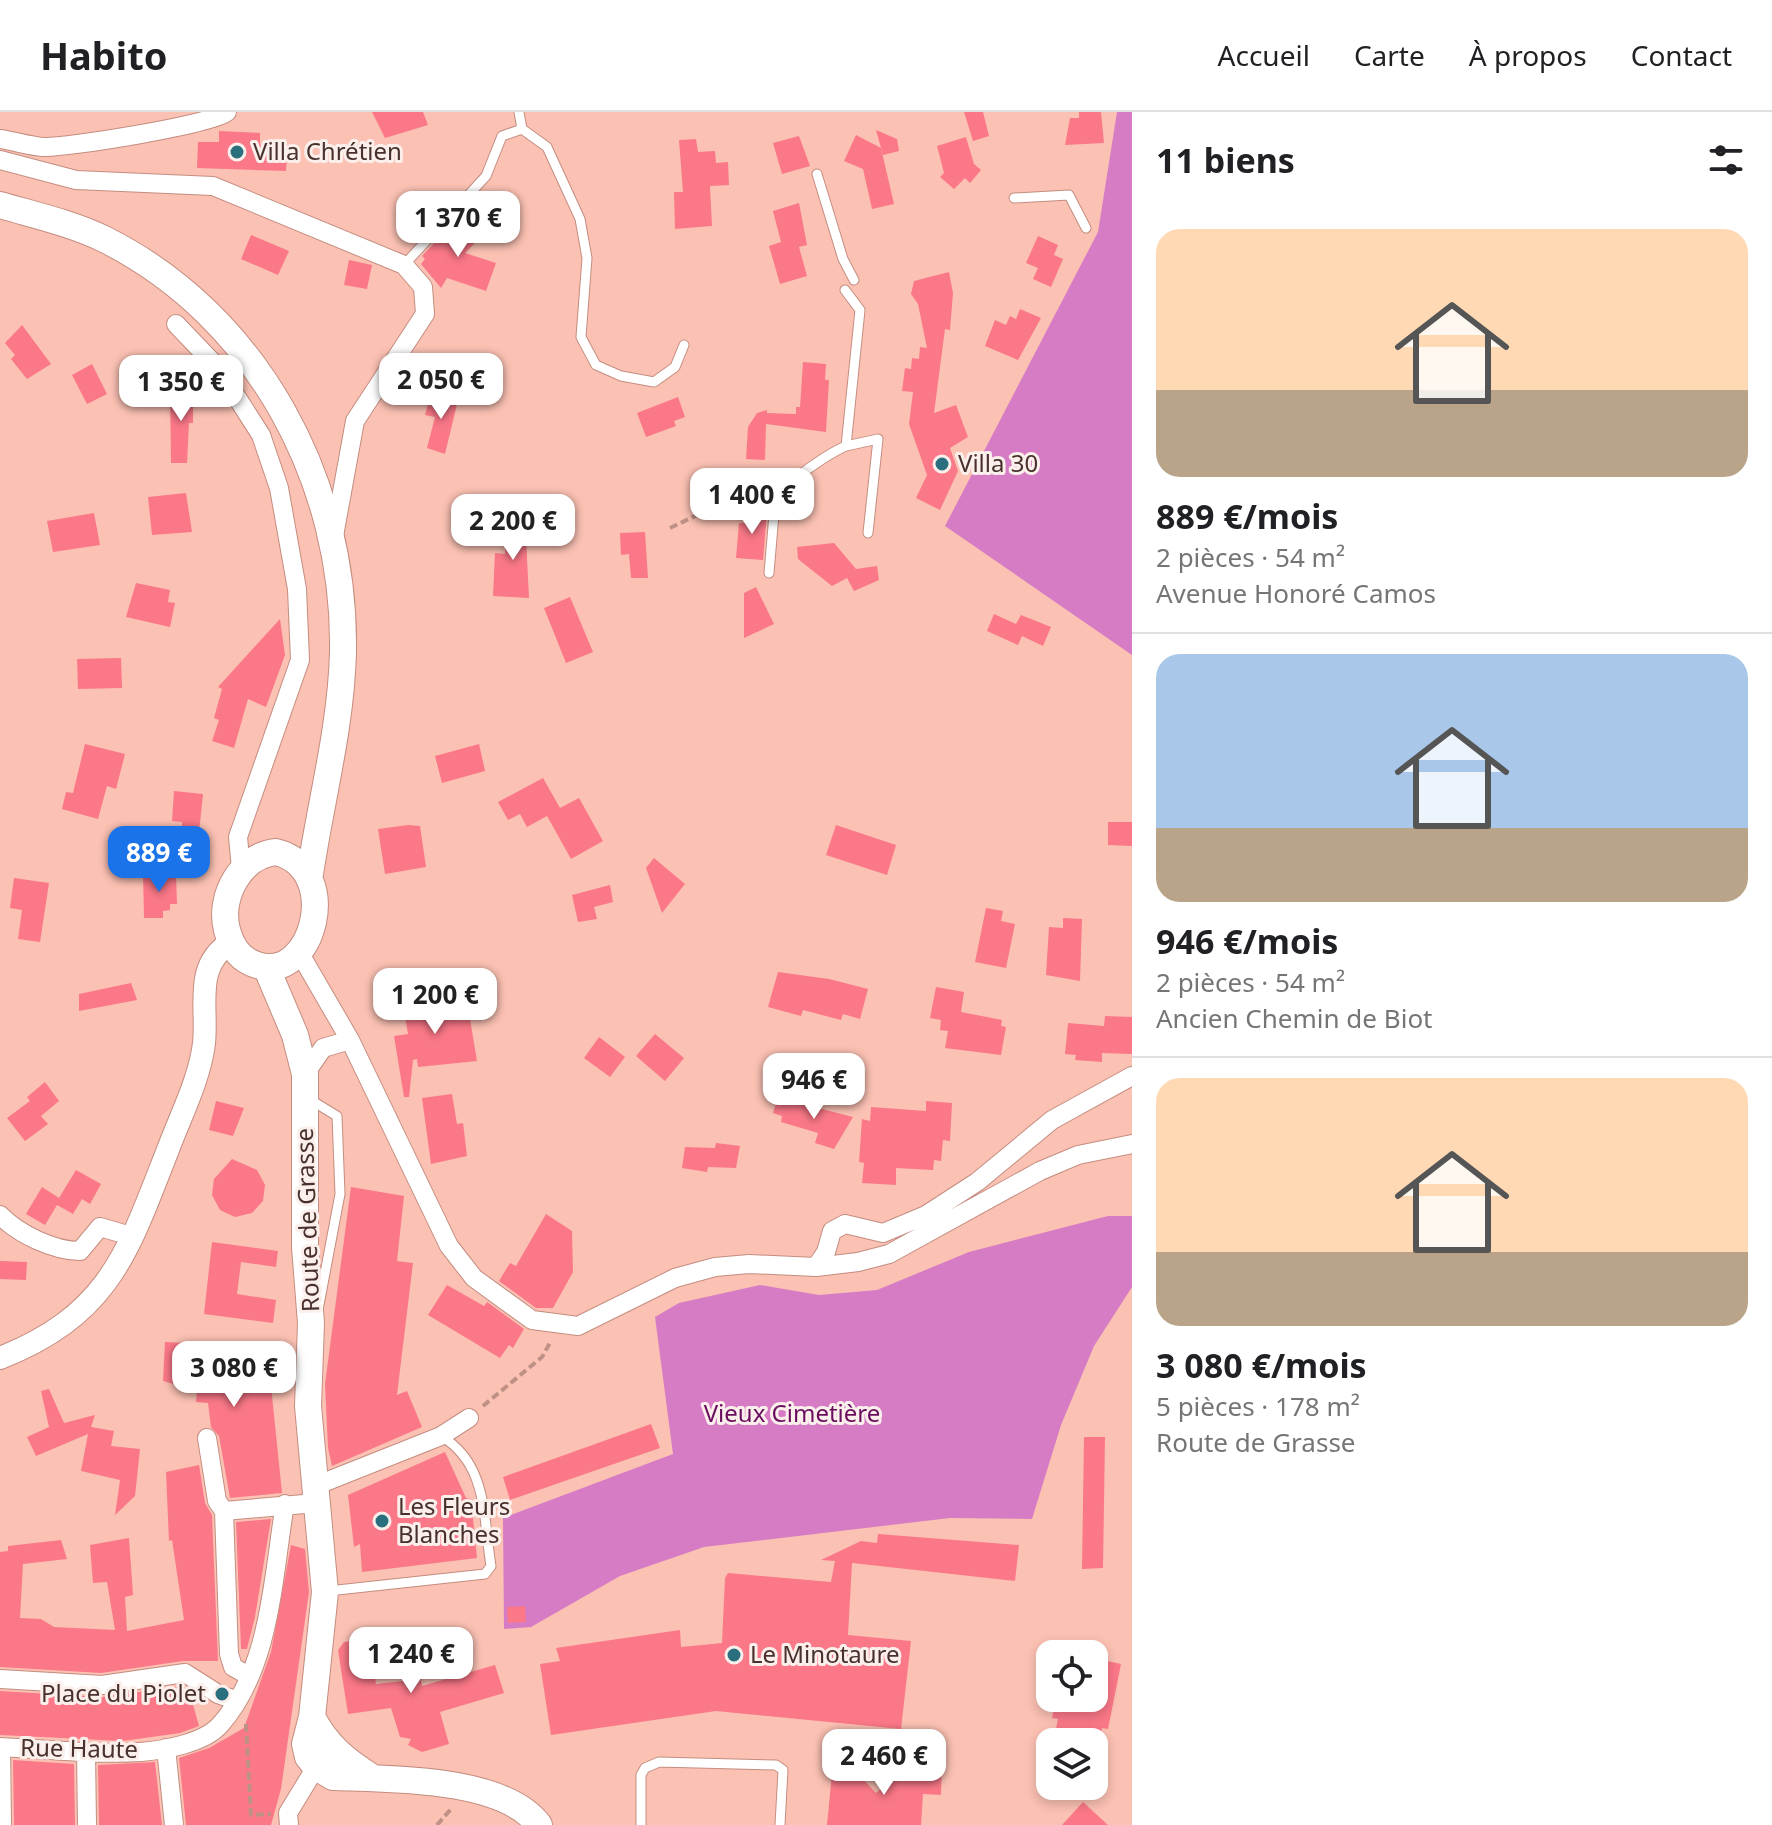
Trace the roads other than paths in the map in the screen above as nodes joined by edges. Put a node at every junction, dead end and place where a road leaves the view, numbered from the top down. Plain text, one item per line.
1 (227, 112) edge
2 (519, 112) edge
3 (522, 129) junction
4 (0, 139) edge
5 (0, 160) edge
6 (817, 174) dead end
7 (1014, 198) dead end
8 (0, 205) edge
9 (1086, 228) dead end
10 (404, 265) junction
11 (854, 280) dead end
12 (845, 290) dead end
13 (176, 324) dead end
14 (684, 345) dead end
15 (846, 446) junction
16 (868, 533) dead end
17 (334, 539) junction
18 (769, 573) dead end
19 (319, 811) junction
20 (276, 852) junction
21 (241, 869) junction
22 (310, 874) junction
23 (231, 942) junction
24 (299, 952) junction
25 (267, 969) junction
26 (350, 1040) junction
27 (1132, 1076) edge
28 (305, 1086) junction
29 (1132, 1144) edge
30 (0, 1215) edge
31 (134, 1237) junction
32 (816, 1267) junction
33 (0, 1358) edge
34 (469, 1418) road end
35 (441, 1436) junction
36 (207, 1438) dead end
37 (316, 1495) junction
38 (285, 1504) junction
39 (224, 1511) junction
40 (325, 1592) junction
41 (249, 1676) junction
42 (0, 1679) edge
43 (235, 1700) junction
44 (312, 1717) junction
45 (0, 1747) edge
46 (166, 1748) junction
47 (86, 1752) junction
48 (316, 1767) junction
49 (374, 1779) junction
50 (289, 1819) edge
51 (2, 1825) edge
52 (87, 1825) edge
53 (174, 1825) edge
54 (539, 1825) edge
55 (641, 1825) edge
56 (780, 1825) edge

1 - 4 street
2 - 3 lane
3 - 10 lane
3 - 14 lane
5 - 10 street
6 - 11 lane
7 - 9 lane
8 - 17 main road
10 - 17 street
12 - 15 lane
13 - 21 street
15 - 16 lane
15 - 18 lane
17 - 19 main road
19 - 20 main road
19 - 22 main road
20 - 21 main road
20 - 22 main road
21 - 23 main road
22 - 24 main road
23 - 25 main road
23 - 31 street
24 - 25 main road
24 - 26 street
25 - 28 main road, Route de Grasse
26 - 28 street
26 - 32 street
27 - 32 street
28 - 37 main road, Route de Grasse
29 - 32 street
30 - 31 street
31 - 33 street
34 - 35 street
35 - 37 street
35 - 40 lane
36 - 39 street
37 - 38 street
37 - 40 main road, Route de Grasse
38 - 39 street
38 - 41 street, Rue Haute
39 - 41 street
40 - 44 main road, Route de Grasse
41 - 43 street, Rue Haute
42 - 43 street
43 - 46 street, Rue Haute
44 - 48 main road, Route de Grasse
44 - 49 main road
45 - 47 street, Rue Haute
45 - 51 street
46 - 47 street, Rue Haute
46 - 53 street
47 - 52 street
48 - 49 main road
48 - 50 street
49 - 54 main road
55 - 56 lane

